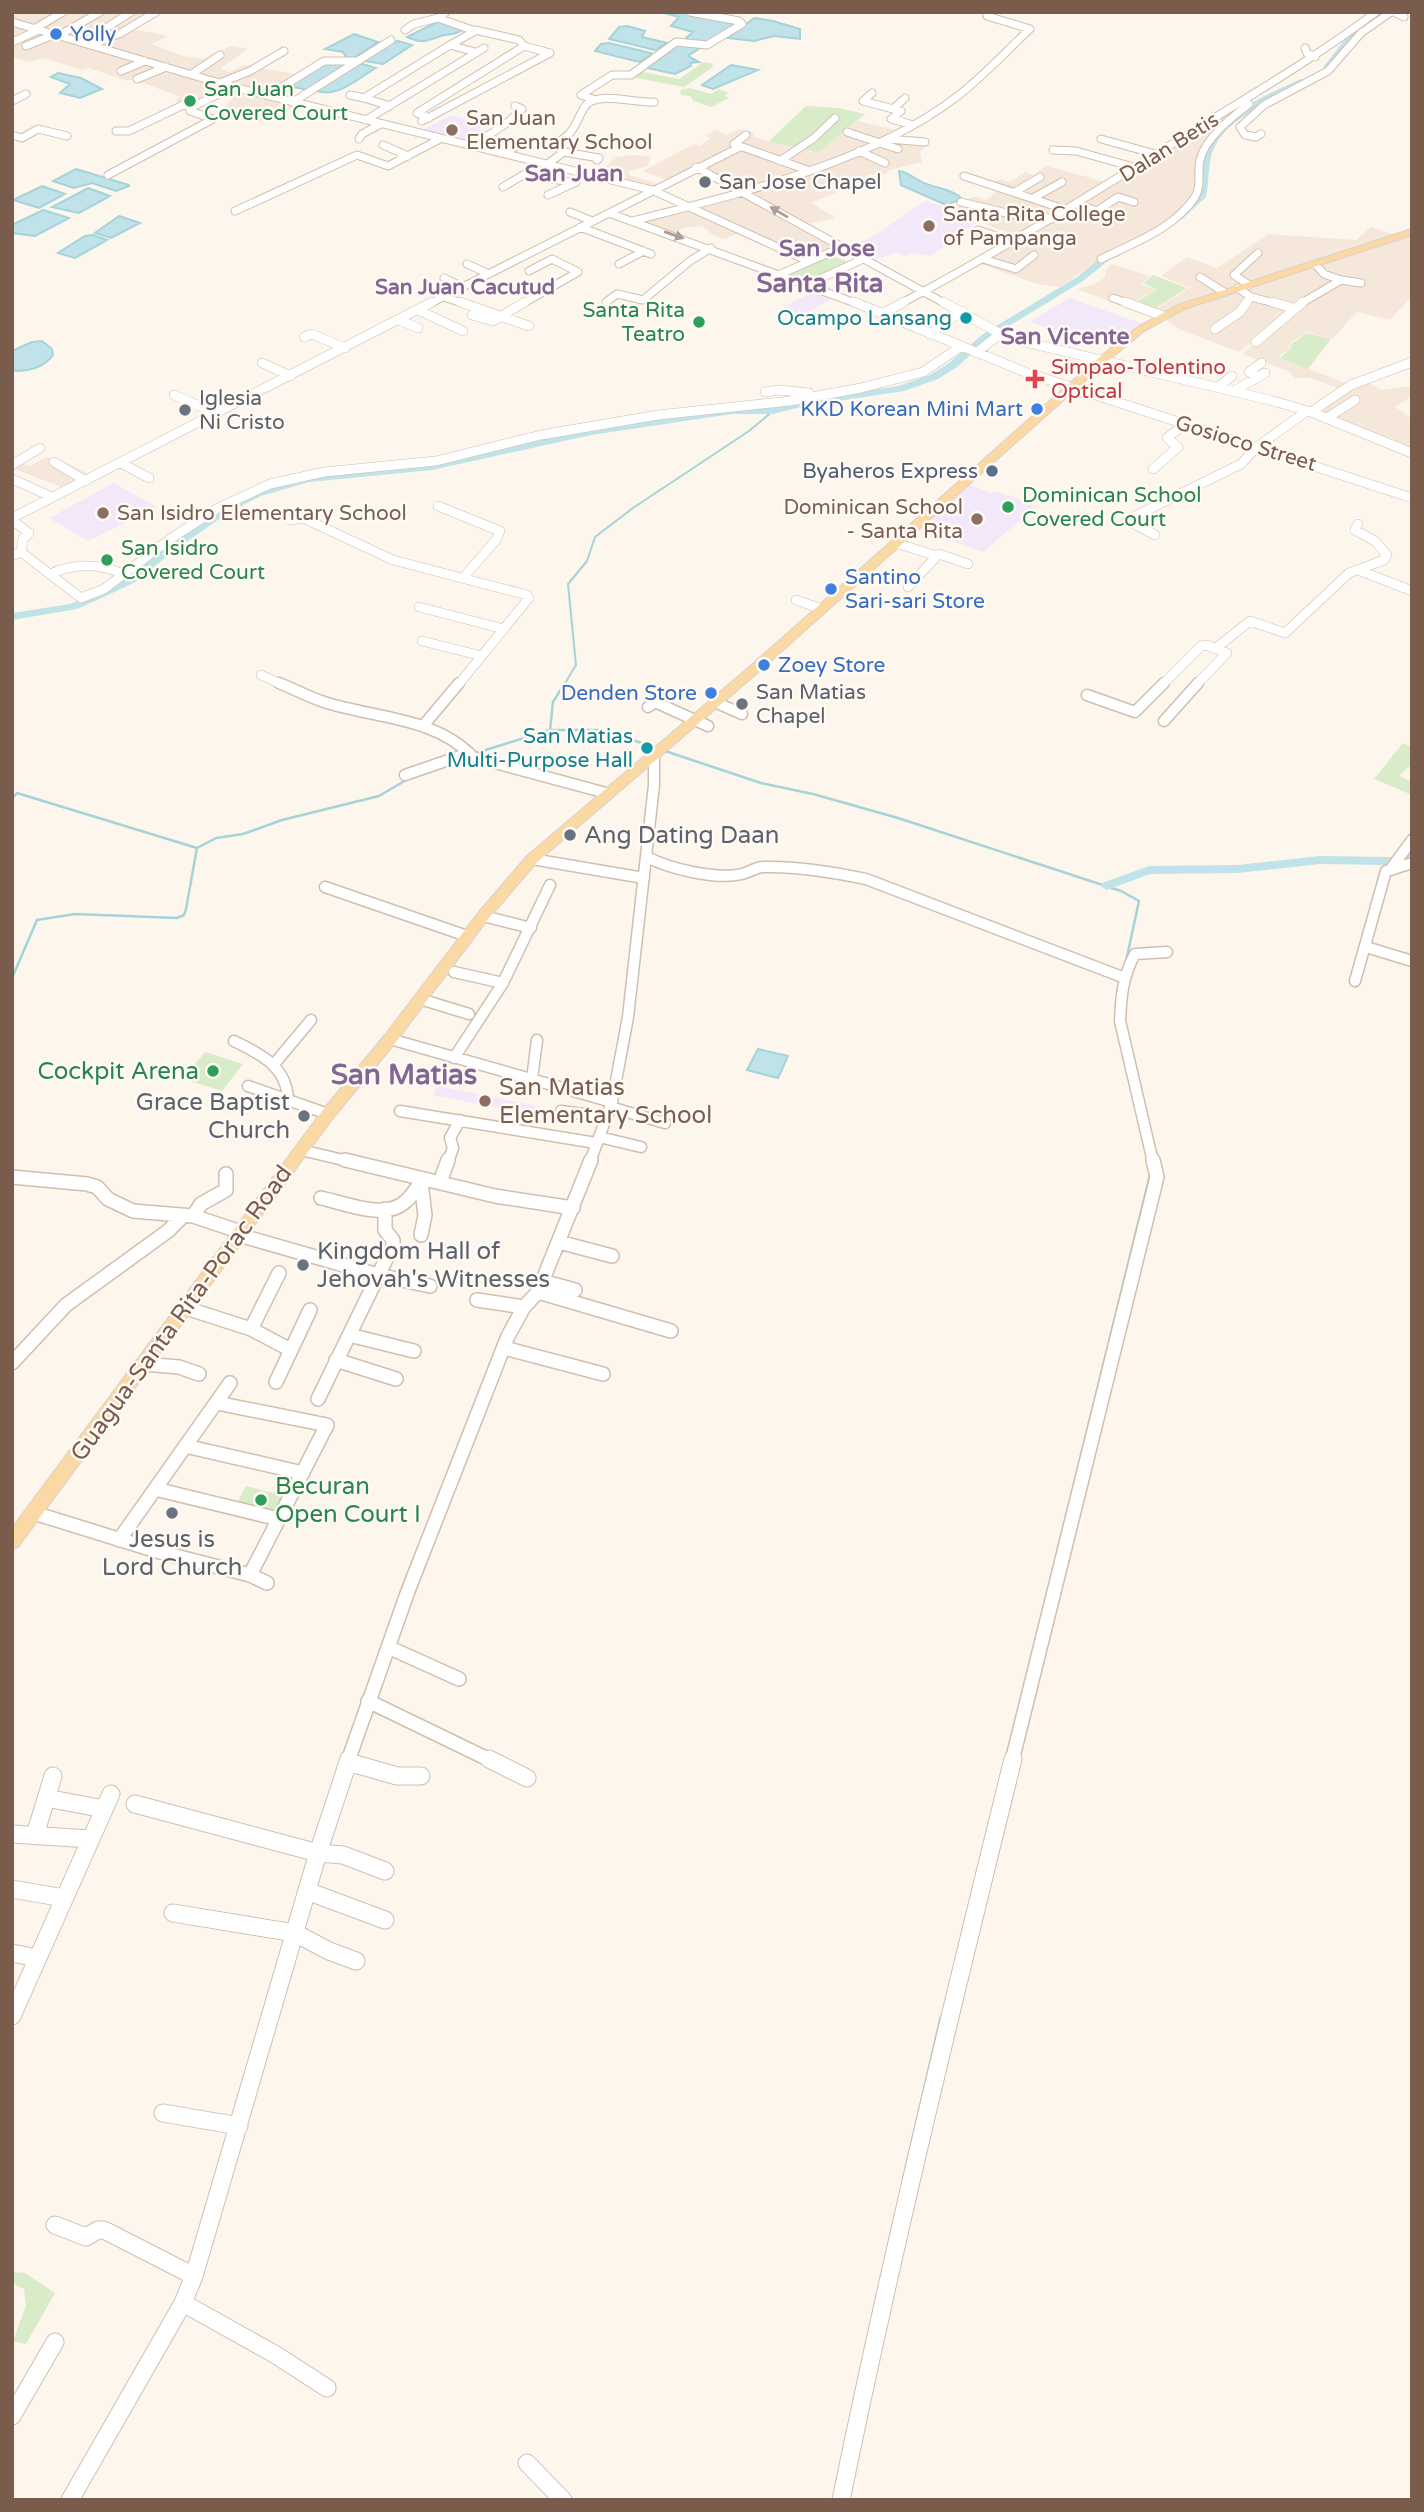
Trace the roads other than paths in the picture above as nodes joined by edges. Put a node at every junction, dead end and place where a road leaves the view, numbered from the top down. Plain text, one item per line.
1 (63, 12) edge
2 (100, 12) edge
3 (131, 12) edge
4 (156, 12) edge
5 (446, 12) edge
6 (690, 12) edge
7 (987, 12) edge
8 (1376, 12) edge
9 (1392, 12) edge
10 (46, 15) dead end
11 (54, 17) junction
12 (1404, 17) dead end
13 (438, 18) junction
14 (12, 22) edge
15 (36, 30) junction
16 (405, 30) dead end
17 (475, 30) junction
18 (58, 36) junction
19 (391, 40) dead end
20 (12, 41) edge
21 (49, 43) dead end
22 (82, 43) junction
23 (450, 45) junction
24 (26, 46) dead end
25 (91, 46) junction
26 (524, 46) junction
27 (484, 48) dead end
28 (1305, 48) dead end
29 (284, 51) dead end
30 (475, 52) junction
31 (220, 55) dead end
32 (1315, 57) junction
33 (358, 61) junction
34 (148, 62) junction
35 (495, 64) junction
36 (166, 67) junction
37 (522, 70) junction
38 (121, 71) dead end
39 (129, 74) dead end
40 (192, 74) junction
41 (137, 79) dead end
42 (504, 80) junction
43 (220, 83) junction
44 (514, 83) dead end
45 (465, 84) junction
46 (233, 87) junction
47 (282, 87) dead end
48 (487, 89) junction
49 (453, 91) junction
50 (26, 94) dead end
51 (876, 94) dead end
52 (1254, 95) junction
53 (350, 96) dead end
54 (473, 97) junction
55 (364, 98) junction
56 (593, 99) junction
57 (908, 100) dead end
58 (12, 101) edge
59 (293, 102) junction
60 (654, 102) dead end
61 (390, 106) junction
62 (514, 106) dead end
63 (192, 107) junction
64 (898, 110) junction
65 (925, 117) junction
66 (429, 118) junction
67 (835, 118) dead end
68 (366, 121) junction
69 (381, 124) junction
70 (1185, 124) dead end
71 (914, 125) junction
72 (1199, 128) junction
73 (407, 130) junction
74 (116, 131) dead end
75 (846, 132) dead end
76 (1261, 134) dead end
77 (12, 135) edge
78 (746, 135) dead end
79 (67, 136) dead end
80 (359, 139) dead end
81 (440, 139) junction
82 (1101, 139) dead end
83 (884, 141) junction
84 (925, 142) dead end
85 (383, 145) dead end
86 (472, 146) junction
87 (557, 147) junction
88 (740, 148) junction
89 (898, 149) dead end
90 (1053, 150) dead end
91 (508, 151) dead end
92 (564, 152) junction
93 (859, 152) junction
94 (593, 154) dead end
95 (1159, 155) junction
96 (408, 156) junction
97 (780, 161) junction
98 (885, 163) dead end
99 (546, 164) junction
100 (696, 167) junction
101 (1137, 168) junction
102 (618, 171) dead end
103 (810, 171) junction
104 (588, 174) junction
105 (108, 175) dead end
106 (964, 176) dead end
107 (598, 177) junction
108 (1040, 177) dead end
109 (1062, 182) dead end
110 (575, 183) junction
111 (503, 187) dead end
112 (652, 190) junction
113 (746, 192) junction
114 (1016, 192) junction
115 (548, 195) dead end
116 (1033, 198) junction
117 (961, 202) dead end
118 (1134, 202) dead end
119 (1076, 204) junction
120 (688, 206) junction
121 (1068, 210) junction
122 (234, 211) dead end
123 (1097, 211) junction
124 (569, 212) dead end
125 (609, 213) junction
126 (1009, 214) junction
127 (1117, 218) dead end
128 (1052, 219) junction
129 (593, 221) junction
130 (995, 221) dead end
131 (633, 222) junction
132 (580, 227) junction
133 (978, 230) dead end
134 (1412, 232) edge
135 (538, 235) dead end
136 (553, 241) junction
137 (1014, 242) junction
138 (842, 247) junction
139 (710, 248) junction
140 (1258, 253) dead end
141 (1034, 255) dead end
142 (863, 259) junction
143 (983, 259) junction
144 (1101, 259) dead end
145 (808, 261) junction
146 (467, 264) dead end
147 (619, 264) dead end
148 (1315, 264) junction
149 (529, 271) dead end
150 (489, 274) junction
151 (781, 274) junction
152 (1200, 276) dead end
153 (444, 278) dead end
154 (1341, 280) junction
155 (809, 284) junction
156 (1361, 284) dead end
157 (467, 285) junction
158 (1243, 286) junction
159 (489, 290) dead end
160 (925, 292) junction
161 (1224, 292) junction
162 (444, 297) junction
163 (1251, 297) junction
164 (1113, 298) dead end
165 (606, 302) dead end
166 (1293, 308) junction
167 (418, 310) junction
168 (962, 312) junction
169 (883, 314) junction
170 (472, 315) dead end
171 (1163, 316) junction
172 (500, 317) junction
173 (399, 320) junction
174 (529, 326) dead end
175 (989, 327) joint
176 (418, 328) dead end
177 (1215, 329) dead end
178 (463, 331) dead end
179 (1001, 333) junction
180 (930, 334) junction
181 (304, 337) dead end
182 (1256, 342) dead end
183 (962, 347) junction
184 (345, 348) junction
185 (976, 353) junction
186 (1100, 362) junction
187 (1412, 362) edge
188 (262, 363) dead end
189 (1261, 363) dead end
190 (291, 376) junction
191 (1232, 376) dead end
192 (1218, 387) junction
193 (1070, 388) junction
194 (1234, 391) junction
195 (765, 392) dead end
196 (174, 395) dead end
197 (823, 396) junction
198 (1354, 400) dead end
199 (1170, 408) dead end
200 (1309, 411) junction
201 (218, 414) junction
202 (1161, 416) junction
203 (1326, 418) junction
204 (1185, 424) junction
205 (1355, 430) junction
206 (1344, 438) dead end
207 (1258, 446) junction
208 (40, 448) dead end
209 (1412, 453) edge
210 (54, 462) dead end
211 (121, 463) junction
212 (12, 465) edge
213 (1153, 469) dead end
214 (149, 478) dead end
215 (12, 479) edge
216 (86, 481) junction
217 (52, 497) junction
218 (1412, 498) edge
219 (438, 506) dead end
220 (12, 519) edge
221 (290, 520) dead end
222 (1358, 524) dead end
223 (1155, 535) dead end
224 (897, 542) junction
225 (16, 554) edge
226 (937, 556) junction
227 (968, 564) dead end
228 (1361, 571) junction
229 (50, 574) junction
230 (125, 575) junction
231 (463, 578) junction
232 (908, 587) dead end
233 (1412, 591) edge
234 (796, 600) dead end
235 (419, 607) dead end
236 (822, 609) junction
237 (504, 629) junction
238 (422, 641) dead end
239 (1216, 648) junction
240 (482, 656) junction
241 (261, 675) dead end
242 (1087, 695) dead end
243 (715, 702) junction
244 (648, 707) dead end
245 (742, 714) dead end
246 (693, 719) junction
247 (1164, 721) dead end
248 (423, 726) junction
249 (708, 726) dead end
250 (657, 750) junction
251 (469, 753) junction
252 (405, 775) dead end
253 (606, 793) junction
254 (1412, 840) edge
255 (647, 857) junction
256 (532, 859) junction
257 (1412, 863) edge
258 (1392, 865) junction
259 (644, 878) junction
260 (550, 885) dead end
261 (325, 887) dead end
262 (483, 916) junction
263 (531, 928) junction
264 (467, 936) junction
265 (1366, 947) junction
266 (1167, 952) dead end
267 (1412, 961) edge
268 (454, 972) dead end
269 (1125, 978) junction
270 (1356, 981) dead end
271 (503, 983) junction
272 (420, 999) junction
273 (469, 1014) dead end
274 (311, 1020) dead end
275 (390, 1039) junction
276 (537, 1040) dead end
277 (234, 1041) dead end
278 (454, 1058) junction
279 (275, 1063) junction
280 (532, 1079) junction
281 (248, 1086) dead end
282 (288, 1100) junction
283 (609, 1109) junction
284 (400, 1111) dead end
285 (561, 1111) dead end
286 (328, 1114) junction
287 (460, 1120) junction
288 (665, 1123) dead end
289 (598, 1140) junction
290 (641, 1147) dead end
291 (301, 1150) junction
292 (226, 1174) dead end
293 (12, 1177) edge
294 (422, 1181) junction
295 (440, 1182) junction
296 (321, 1198) dead end
297 (573, 1208) junction
298 (385, 1209) junction
299 (188, 1216) junction
300 (240, 1234) junction
301 (421, 1235) dead end
302 (559, 1242) junction
303 (612, 1256) dead end
304 (279, 1273) dead end
305 (379, 1275) junction
306 (430, 1286) dead end
307 (540, 1287) junction
308 (575, 1290) dead end
309 (477, 1300) dead end
310 (524, 1307) junction
311 (186, 1308) junction
312 (310, 1310) dead end
313 (251, 1329) junction
314 (671, 1331) dead end
315 (349, 1335) junction
316 (504, 1348) junction
317 (291, 1350) junction
318 (414, 1351) dead end
319 (336, 1360) junction
320 (12, 1363) edge
321 (144, 1364) junction
322 (199, 1374) dead end
323 (603, 1374) dead end
324 (396, 1379) dead end
325 (276, 1382) dead end
326 (230, 1383) dead end
327 (318, 1399) dead end
328 (217, 1402) junction
329 (185, 1446) junction
330 (303, 1473) junction
331 (155, 1489) junction
332 (34, 1513) junction
333 (279, 1519) junction
334 (119, 1540) junction
335 (12, 1542) edge
336 (250, 1575) junction
337 (267, 1583) dead end
338 (388, 1647) junction
339 (459, 1679) dead end
340 (368, 1701) junction
341 (348, 1762) junction
342 (53, 1776) dead end
343 (421, 1776) dead end
344 (527, 1778) dead end
345 (111, 1794) dead end
346 (46, 1798) junction
347 (135, 1804) dead end
348 (104, 1809) junction
349 (12, 1834) edge
350 (35, 1835) junction
351 (89, 1839) junction
352 (318, 1853) junction
353 (385, 1871) dead end
354 (12, 1889) edge
355 (307, 1891) junction
356 (64, 1898) junction
357 (173, 1913) dead end
358 (385, 1920) dead end
359 (295, 1933) junction
360 (12, 1953) edge
361 (37, 1958) junction
362 (356, 1961) dead end
363 (14, 2010) edge
364 (163, 2113) dead end
365 (239, 2126) junction
366 (55, 2225) dead end
367 (194, 2276) junction
368 (183, 2303) junction
369 (55, 2342) dead end
370 (327, 2388) dead end
371 (12, 2416) edge
372 (527, 2463) dead end
373 (70, 2500) edge
374 (563, 2500) edge
375 (841, 2500) edge

1 - 11 street
2 - 18 street
3 - 22 street
4 - 25 street
5 - 13 street
6 - 56 street
7 - 65 street
8 - 32 street, Dalan Betis
9 - 12 street
9 - 76 street
10 - 11 street
11 - 15 street
13 - 16 street
13 - 17 street
14 - 15 street
15 - 18 street
15 - 20 street
17 - 23 street
17 - 26 street
18 - 21 street
18 - 22 street
18 - 24 street
19 - 33 street
22 - 25 street
23 - 30 street
23 - 55 street
25 - 34 street
26 - 35 street
26 - 37 street
27 - 30 street
28 - 32 street
29 - 43 street
30 - 61 street
31 - 40 street
32 - 52 street, Dalan Betis
33 - 47 street
33 - 59 street
34 - 36 street
34 - 38 street
34 - 39 street
35 - 37 street
35 - 45 street
36 - 40 street
36 - 41 street
37 - 42 street
40 - 43 street
42 - 44 street
42 - 48 street
43 - 46 street
45 - 48 street
45 - 49 street
46 - 59 street
46 - 63 street
48 - 54 street
49 - 54 street
49 - 66 street
50 - 58 street
51 - 64 street
52 - 72 street, Dalan Betis
52 - 144 street
53 - 55 street
54 - 66 street
55 - 61 street
56 - 60 street
56 - 87 street
57 - 64 street
59 - 68 street
61 - 68 street
62 - 86 street
63 - 74 street
63 - 105 street
64 - 65 street
64 - 71 street
65 - 71 street
66 - 73 street
67 - 97 street
68 - 69 street
69 - 73 street
69 - 80 street
70 - 72 street
71 - 83 street
72 - 95 street, Dalan Betis
73 - 81 street
75 - 83 street
77 - 79 street
78 - 88 street
81 - 86 street
81 - 96 street
82 - 95 street
83 - 84 street
83 - 89 street
83 - 93 street
85 - 96 street
86 - 99 street
87 - 91 street
87 - 92 street
88 - 97 street
88 - 100 street
90 - 101 street
92 - 94 street
92 - 99 street
93 - 98 street
93 - 103 street
95 - 101 street, Dalan Betis
96 - 122 street
97 - 103 street
99 - 104 street
100 - 112 street
100 - 113 street
101 - 119 street, Dalan Betis
102 - 107 street
103 - 113 street
104 - 107 street
104 - 110 street
106 - 114 street
107 - 112 street
108 - 114 street
109 - 116 street
110 - 111 street
110 - 115 street
112 - 120 street
112 - 125 street
113 - 120 street
138 -> 113 street
114 - 116 street
116 - 121 street
117 - 126 street
118 - 123 street
119 - 121 street, Dalan Betis
119 - 123 street
120 - 131 street
120 - 145 street
121 - 128 street, Dalan Betis
123 - 127 street
124 - 129 street
125 - 129 street
125 - 131 street, Gosioco Street
126 - 128 street
126 - 130 street
128 - 137 street, Dalan Betis
129 - 132 street
131 -> 139 street, Gosioco Street
132 - 136 street
132 - 147 street
133 - 137 street
134 - 148 main road, Guagua-Santa Rita-Porac Road
135 - 136 street
136 - 150 street
137 - 143 street, Dalan Betis
138 - 142 street
138 - 145 street
139 - 151 street, Gosioco Street
139 - 165 street
140 - 158 street
141 - 143 street
142 - 155 street
142 - 160 street
143 - 160 street, Dalan Betis
145 - 151 street
146 - 150 street
148 - 154 street
148 - 158 main road, Guagua-Santa Rita-Porac Road
149 - 172 street
150 - 157 street
151 - 155 street, Gosioco Street
152 - 161 street
153 - 157 street
154 - 156 street
154 - 166 street
155 - 169 street, Gosioco Street
157 - 159 street
157 - 162 street
158 - 161 main road, Guagua-Santa Rita-Porac Road
158 - 163 street
160 - 168 street
160 - 169 street, Dalan Betis
161 - 171 main road, Guagua-Santa Rita-Porac Road
162 - 167 street
162 - 172 street
163 - 166 street
163 - 177 street
164 - 171 street
166 - 182 street
167 - 173 street
167 - 178 street
168 - 175 street
168 - 180 street
169 - 180 street, Gosioco Street
170 - 172 street
171 - 186 main road, Guagua-Santa Rita-Porac Road
172 - 174 street
173 - 176 street
173 - 184 street
175 - 179 street
179 - 185 street
179 - 186 street
180 - 183 street, Gosioco Street
181 - 184 street
183 - 185 street, Gosioco Street
183 - 197 street
184 - 190 street
185 - 193 street, Gosioco Street
186 - 192 street
186 - 193 main road, Guagua-Santa Rita-Porac Road
187 - 200 street
188 - 190 street
189 - 194 street
190 - 201 street
191 - 192 street
192 - 194 street
193 - 202 street, Gosioco Street
193 - 224 main road, Guagua-Santa Rita-Porac Road
194 - 200 street
195 - 197 street
196 - 201 street
197 - 230 street
198 - 203 street
199 - 202 street
200 - 203 street
200 - 207 street
201 - 211 street
202 - 204 street, Gosioco Street
203 - 205 street
204 - 207 street, Gosioco Street
204 - 213 street
205 - 206 street
205 - 209 street
207 - 218 street, Gosioco Street
207 - 223 street
208 - 212 street
210 - 216 street
211 - 214 street
211 - 216 street
215 - 217 street
216 - 217 street
217 - 220 street
219 - 231 street
220 - 225 street
221 - 231 street
222 - 228 street
224 - 226 street
224 - 236 main road, Guagua-Santa Rita-Porac Road
225 - 229 street
226 - 227 street
226 - 232 street
228 - 233 street
228 - 239 street
229 - 230 street
229 - 230 street
231 - 237 street
234 - 236 street
235 - 237 street
236 - 243 main road, Guagua-Santa Rita-Porac Road
237 - 240 street
238 - 240 street
239 - 242 street
239 - 247 street
240 - 248 street
241 - 248 street
243 - 245 street
243 - 246 main road, Guagua-Santa Rita-Porac Road
244 - 246 street
246 - 249 street
246 - 250 main road, Guagua-Santa Rita-Porac Road
248 - 251 street
250 - 253 main road, Guagua-Santa Rita-Porac Road
250 - 255 street
251 - 252 street
251 - 253 street
253 - 256 main road, Guagua-Santa Rita-Porac Road
254 - 258 street
255 - 259 street
255 - 269 street
256 - 259 street
256 - 262 main road, Guagua-Santa Rita-Porac Road
257 - 258 street
258 - 265 street
259 - 283 street
260 - 263 street
261 - 264 street
262 - 263 street
262 - 264 main road, Guagua-Santa Rita-Porac Road
263 - 271 street
264 - 272 main road, Guagua-Santa Rita-Porac Road
265 - 267 street
265 - 270 street
266 - 269 street
268 - 271 street
269 - 375 street
271 - 278 street
272 - 273 street
272 - 275 main road, Guagua-Santa Rita-Porac Road
274 - 279 street
275 - 278 street
275 - 286 main road, Guagua-Santa Rita-Porac Road
276 - 280 street
277 - 279 street
278 - 280 street
279 - 282 street
280 - 283 street
281 - 282 street
282 - 286 street
283 - 285 street
283 - 288 street
283 - 289 street
284 - 287 street
286 - 291 main road, Guagua-Santa Rita-Porac Road
287 - 289 street
287 - 295 street
289 - 290 street
289 - 297 street
291 - 294 street
291 - 300 main road, Guagua-Santa Rita-Porac Road
292 - 299 street
293 - 299 street
294 - 295 street
294 - 298 street
294 - 301 street
295 - 297 street
296 - 298 street
297 - 302 street
298 - 305 street
299 - 300 street
299 - 320 street
300 - 305 street
300 - 311 main road, Guagua-Santa Rita-Porac Road
302 - 303 street
302 - 307 street
304 - 313 street
305 - 306 street
305 - 315 street
307 - 308 street
307 - 310 street
307 - 314 street
309 - 310 street
310 - 316 street
311 - 313 street
311 - 321 main road, Guagua-Santa Rita-Porac Road
312 - 317 street
313 - 317 street
315 - 318 street
315 - 319 street
316 - 323 street
316 - 338 street
317 - 325 street
319 - 324 street
319 - 327 street
321 - 322 street
321 - 332 main road, Guagua-Santa Rita-Porac Road
326 - 328 street
328 - 329 street
328 - 330 street
329 - 330 street
329 - 331 street
330 - 333 street
331 - 333 street
331 - 334 street
332 - 334 street
332 - 335 main road, Guagua-Santa Rita-Porac Road
333 - 336 street
334 - 336 street
336 - 337 street
338 - 339 street
338 - 340 street
340 - 341 street
340 - 344 street
341 - 343 street
341 - 352 street
342 - 346 street
345 - 348 street
346 - 348 street
346 - 350 street
347 - 352 street
348 - 351 street
349 - 350 street
350 - 351 street
351 - 356 street
352 - 353 street
352 - 355 street
354 - 356 street
355 - 358 street
355 - 359 street
356 - 361 street
357 - 359 street
359 - 362 street
359 - 365 street
360 - 361 street
361 - 363 street
364 - 365 street
365 - 367 street
366 - 367 street
367 - 368 street
368 - 370 street
368 - 373 street
369 - 371 street
372 - 374 street

